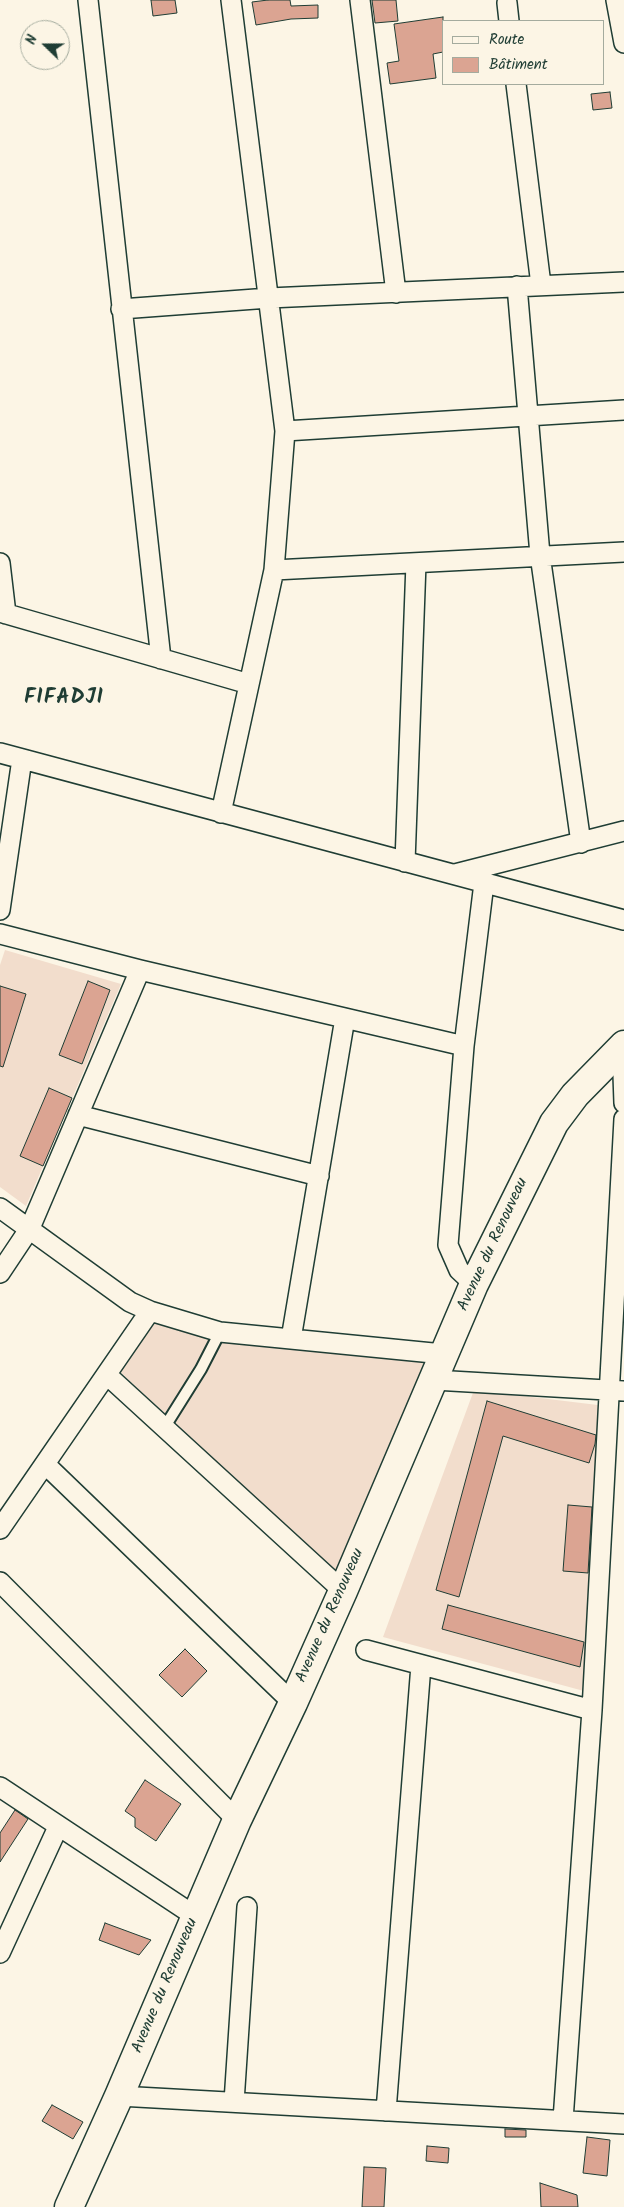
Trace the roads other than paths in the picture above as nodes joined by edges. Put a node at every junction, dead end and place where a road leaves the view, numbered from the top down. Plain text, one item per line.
1 (88, 0) edge
2 (231, 0) edge
3 (360, 0) edge
4 (616, 0) edge
5 (624, 44) edge
6 (516, 85) edge
7 (624, 282) edge
8 (541, 285) junction
9 (517, 286) junction
10 (396, 293) junction
11 (269, 298) junction
12 (121, 309) junction
13 (624, 410) edge
14 (528, 416) junction
15 (285, 431) junction
16 (624, 552) edge
17 (540, 555) junction
18 (0, 563) edge
19 (416, 563) junction
20 (274, 570) junction
21 (3, 613) edge
22 (161, 658) junction
23 (249, 684) junction
24 (0, 753) edge
25 (22, 759) junction
26 (221, 813) junction
27 (624, 831) edge
28 (581, 843) junction
29 (405, 862) junction
30 (454, 874) junction
31 (484, 883) junction
32 (0, 910) edge
33 (624, 920) edge
34 (0, 934) edge
35 (140, 970) junction
36 (345, 1018) junction
37 (464, 1046) junction
38 (623, 1046) edge
39 (624, 1102) edge
40 (78, 1115) junction
41 (624, 1119) edge
42 (319, 1176) junction
43 (0, 1208) edge
44 (30, 1228) junction
45 (0, 1273) edge
46 (474, 1284) junction
47 (150, 1311) junction
48 (220, 1332) junction
49 (292, 1339) junction
50 (443, 1354) junction
51 (107, 1375) junction
52 (434, 1380) junction
53 (617, 1391) edge
54 (164, 1428) junction
55 (45, 1464) junction
56 (0, 1529) edge
57 (0, 1582) edge
58 (343, 1591) junction
59 (366, 1650) dead end
60 (421, 1665) junction
61 (293, 1704) junction
62 (592, 1710) junction
63 (0, 1787) edge
64 (237, 1820) junction
65 (58, 1827) junction
66 (247, 1907) dead end
67 (195, 1916) junction
68 (0, 1953) edge
69 (119, 2096) junction
70 (234, 2102) junction
71 (386, 2111) junction
72 (563, 2120) junction
73 (624, 2124) edge
74 (69, 2207) edge

1 - 12 street
2 - 11 street
3 - 10 street
4 - 5 street
6 - 8 street
7 - 8 street
8 - 9 street
9 - 10 street
9 - 14 street
10 - 11 street
11 - 12 street
11 - 15 street
12 - 22 street
13 - 14 street
14 - 15 street
14 - 17 street
15 - 20 street
16 - 17 street
17 - 19 street
17 - 28 street
18 - 21 street
19 - 20 street
19 - 29 street
20 - 23 street
21 - 22 street
22 - 23 street
23 - 26 street
24 - 25 street
25 - 26 street
25 - 32 street
26 - 29 street
27 - 28 street
28 - 30 street
29 - 30 street
30 - 31 street
31 - 33 street
31 - 37 street
34 - 35 street
35 - 36 street
35 - 40 street
36 - 37 street
36 - 42 street
37 - 46 street
38 - 39 street
38 - 46 main road, Avenue du Renouveau
40 - 42 street
40 - 44 street
41 - 53 street
42 - 49 street
43 - 44 street
44 - 45 street
44 - 47 street
46 - 50 main road, Avenue du Renouveau
47 - 48 street
47 - 51 street
48 - 49 street
48 - 54 lane
49 - 50 street
50 - 52 main road, Avenue du Renouveau
51 - 54 street
51 - 55 street
52 - 53 street
52 - 58 main road, Avenue du Renouveau
53 - 62 street
54 - 58 street
55 - 56 street
55 - 61 street
57 - 64 street
58 - 61 main road, Avenue du Renouveau
59 - 60 street
60 - 62 street
60 - 71 street
61 - 64 main road, Avenue du Renouveau
62 - 72 street
63 - 65 street
64 - 67 main road, Avenue du Renouveau
65 - 67 street
65 - 68 street
66 - 70 street
67 - 69 main road, Avenue du Renouveau
69 - 70 street
69 - 74 main road, Avenue du Renouveau
70 - 71 street
71 - 72 street
72 - 73 street

